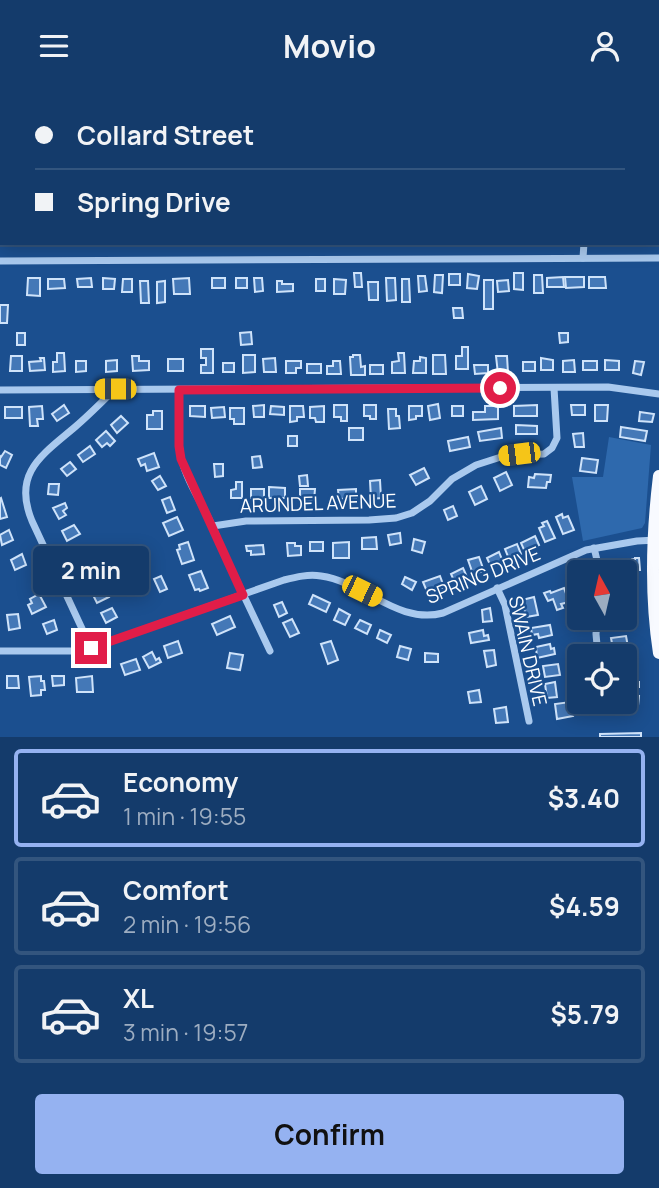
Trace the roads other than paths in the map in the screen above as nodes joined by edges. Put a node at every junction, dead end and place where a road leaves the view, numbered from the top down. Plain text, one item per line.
1 (583, 245) edge
2 (583, 258) junction
3 (659, 258) edge
4 (0, 261) edge
5 (554, 388) junction
6 (115, 389) junction
7 (0, 390) edge
8 (179, 390) junction
9 (659, 394) edge
10 (659, 476) edge
11 (213, 526) junction
12 (656, 540) edge
13 (594, 548) junction
14 (597, 560) edge
15 (497, 588) junction
16 (243, 595) junction
17 (91, 648) junction
18 (0, 651) edge
19 (270, 651) dead end
20 (659, 653) edge
21 (528, 721) dead end

1 - 2 street
2 - 3 street
2 - 4 street
5 - 8 street
5 - 9 street
5 - 11 street, ARUNDEL AVENUE
6 - 7 street
6 - 8 street
6 - 17 street
8 - 11 street
10 - 12 highway
11 - 16 street
12 - 13 street, SPRING DRIVE
12 - 20 highway
13 - 14 street
13 - 15 street, SPRING DRIVE
15 - 16 street, SPRING DRIVE
15 - 21 street, SWAIN DRIVE
16 - 17 street, SPRING DRIVE
16 - 19 street
17 - 18 street, SPRING DRIVE

